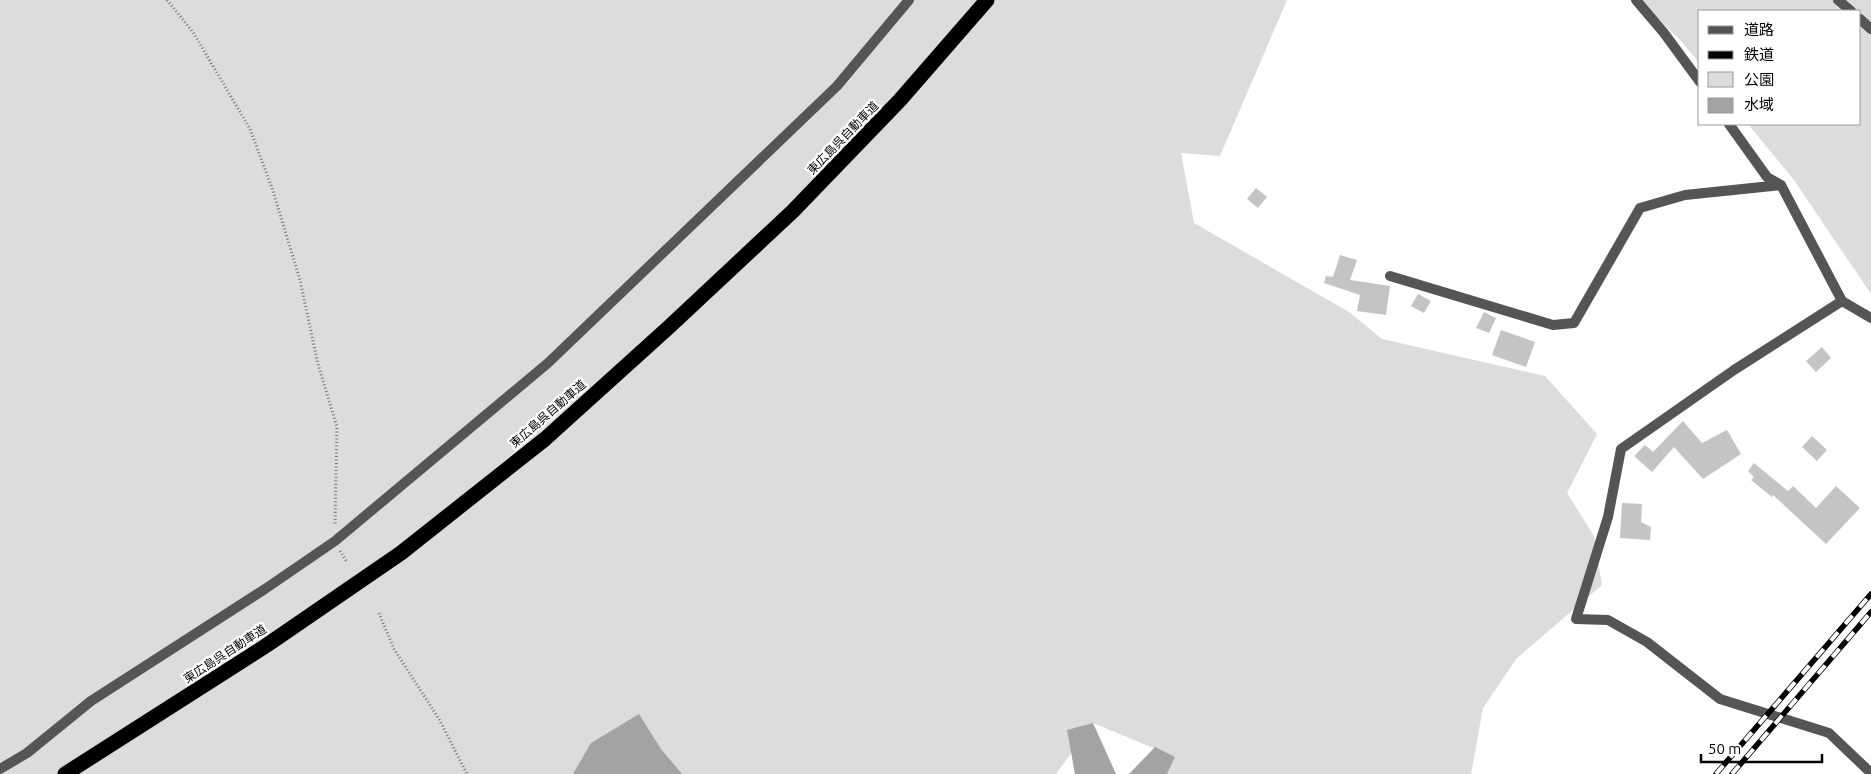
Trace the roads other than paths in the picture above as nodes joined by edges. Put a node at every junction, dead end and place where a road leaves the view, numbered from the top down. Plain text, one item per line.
1 (909, 0) edge
2 (987, 0) edge
3 (1636, 0) edge
4 (1838, 0) edge
5 (1849, 10) edge
6 (1861, 20) edge
7 (1871, 29) edge
8 (1698, 79) edge
9 (1730, 125) edge
10 (1781, 185) junction
11 (1390, 276) dead end
12 (1842, 301) junction
13 (1871, 318) edge
14 (0, 770) edge
15 (1871, 773) edge
16 (65, 774) edge

1 - 14 street
2 - 16 highway, 東広島呉自動車道
3 - 8 street
4 - 5 street
6 - 7 street
9 - 10 street
10 - 11 street
10 - 12 street
12 - 13 street
12 - 15 street

